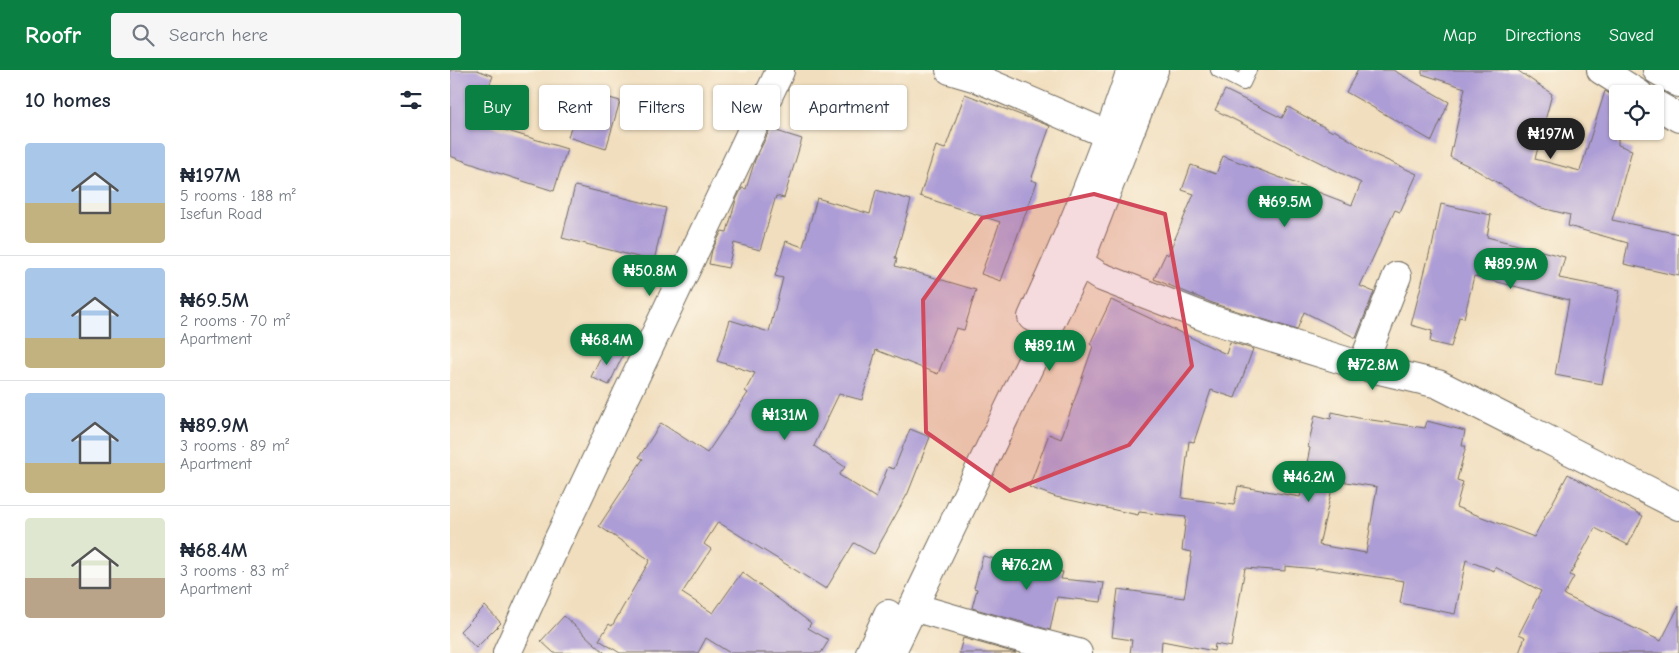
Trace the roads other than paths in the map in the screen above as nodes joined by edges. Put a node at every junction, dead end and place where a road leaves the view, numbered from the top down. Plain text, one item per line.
1 (782, 70) edge
2 (950, 70) edge
3 (1218, 70) edge
4 (1249, 70) edge
5 (1601, 70) edge
6 (1657, 70) edge
7 (1152, 72) edge
8 (1679, 83) edge
9 (1625, 85) edge
10 (1664, 109) edge
11 (1679, 118) edge
12 (1109, 135) junction
13 (1078, 263) junction
14 (1397, 276) dead end
15 (1362, 366) junction
16 (1679, 506) edge
17 (913, 607) junction
18 (507, 653) edge
19 (870, 653) edge
20 (891, 653) edge
21 (1078, 653) edge

1 - 18 street
2 - 12 street
3 - 4 lane
5 - 9 street
6 - 8 street
7 - 12 street
7 - 13 street
10 - 11 street
12 - 19 street
13 - 15 street
13 - 17 street
14 - 15 street
15 - 16 street
17 - 20 street
17 - 21 street

